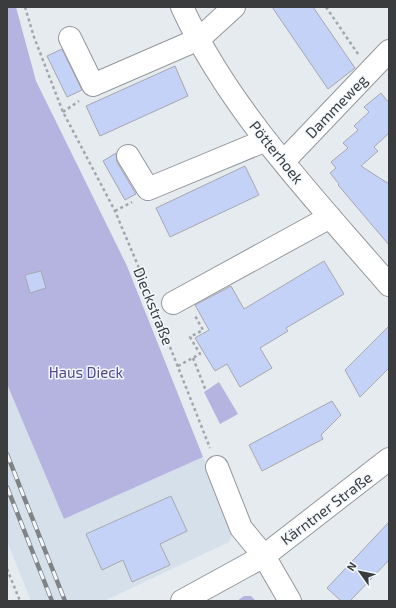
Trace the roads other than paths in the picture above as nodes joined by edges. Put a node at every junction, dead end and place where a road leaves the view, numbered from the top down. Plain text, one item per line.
1 (182, 7) edge
2 (234, 7) edge
3 (70, 38) dead end
4 (199, 39) junction
5 (389, 51) edge
6 (266, 140) junction
7 (128, 156) dead end
8 (284, 161) junction
9 (330, 217) junction
10 (389, 285) edge
11 (167, 304) road end
12 (389, 459) edge
13 (217, 467) road end
14 (264, 556) junction
15 (182, 601) edge
16 (290, 601) edge

1 - 4 street, Pötterhoek
2 - 4 street
3 - 4 street
4 - 6 street, Pötterhoek
5 - 8 street, Dammeweg
6 - 7 street
6 - 8 street, Pötterhoek
8 - 9 street, Pötterhoek
9 - 10 street, Pötterhoek
9 - 11 street
12 - 14 street, Kärntner Straße
13 - 14 street
14 - 15 street, Kärntner Straße
14 - 16 street

